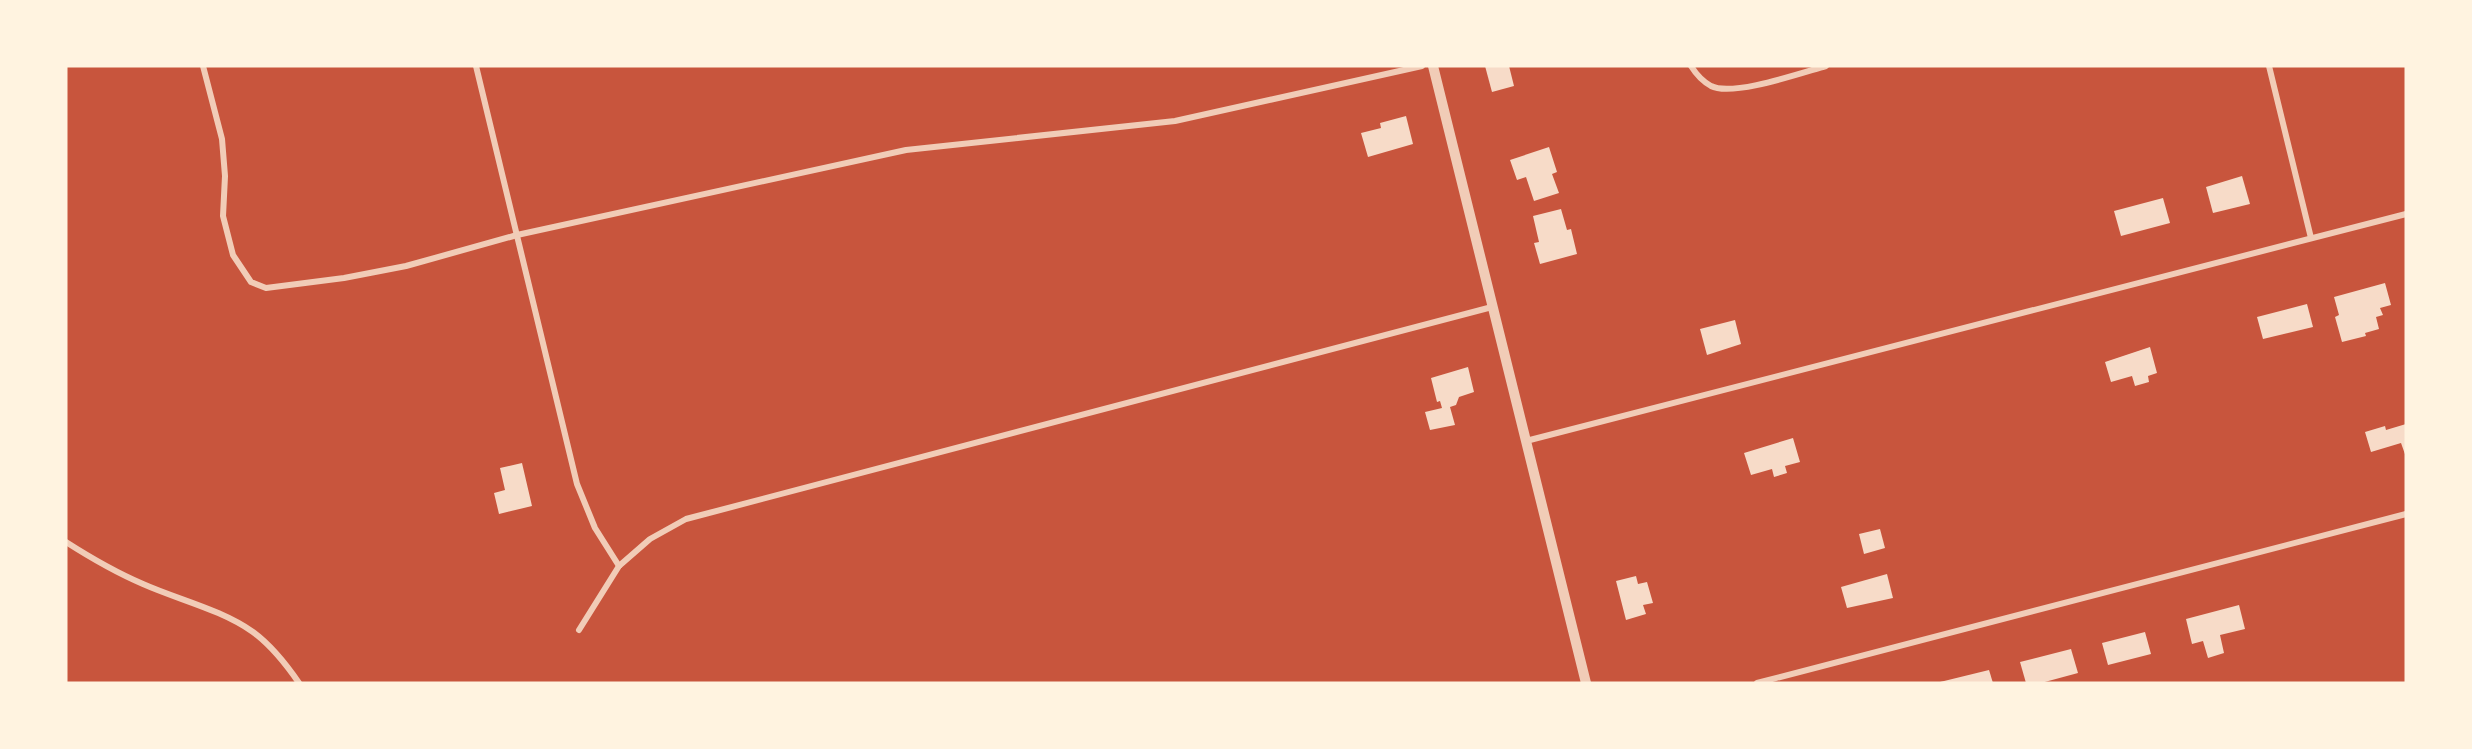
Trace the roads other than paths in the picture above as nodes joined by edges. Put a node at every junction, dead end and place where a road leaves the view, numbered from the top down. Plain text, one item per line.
1 (203, 66) edge
2 (476, 66) edge
3 (1422, 66) edge
4 (1433, 66) edge
5 (1691, 66) edge
6 (1826, 66) edge
7 (2269, 66) edge
8 (2406, 214) edge
9 (517, 235) junction
10 (2311, 238) junction
11 (1492, 307) junction
12 (1526, 441) junction
13 (2406, 514) edge
14 (66, 542) edge
15 (619, 566) junction
16 (579, 630) dead end
17 (299, 683) edge
18 (1586, 683) edge
19 (1757, 683) edge

1 - 9 street
2 - 9 street
3 - 9 street
4 - 11 street
5 - 6 street
7 - 10 street
8 - 10 street
9 - 15 street
10 - 12 street
11 - 12 street
11 - 15 street
12 - 18 street
13 - 19 street
14 - 17 street
15 - 16 street

